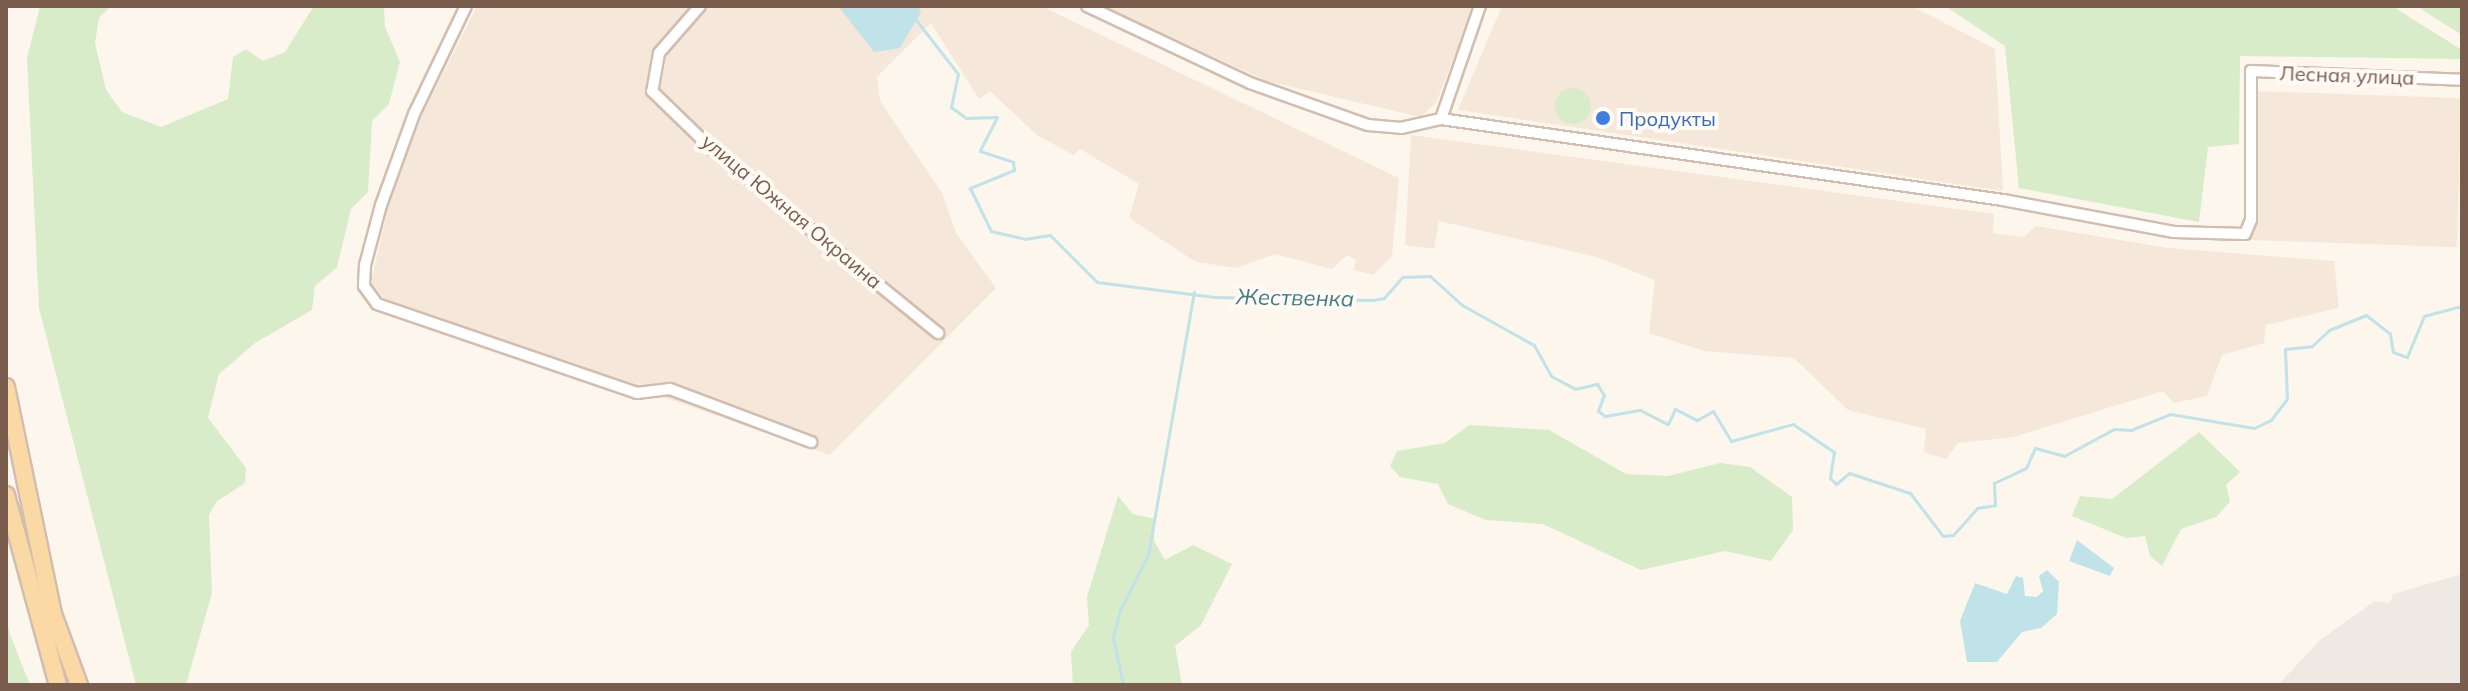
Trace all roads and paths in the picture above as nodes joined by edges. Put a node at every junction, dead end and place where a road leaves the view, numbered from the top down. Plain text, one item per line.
1 (466, 6) edge
2 (700, 6) edge
3 (1087, 6) edge
4 (1480, 6) edge
5 (2462, 80) edge
6 (1441, 119) junction
7 (938, 333) dead end
8 (6, 387) edge
9 (811, 442) dead end
10 (6, 495) edge
11 (58, 685) edge
12 (79, 685) edge

1 - 9 street
2 - 7 street, улица Южная Окраина
3 - 6 street
4 - 6 street
5 - 6 street, Лесная улица
8 - 12 main road
10 - 11 main road

